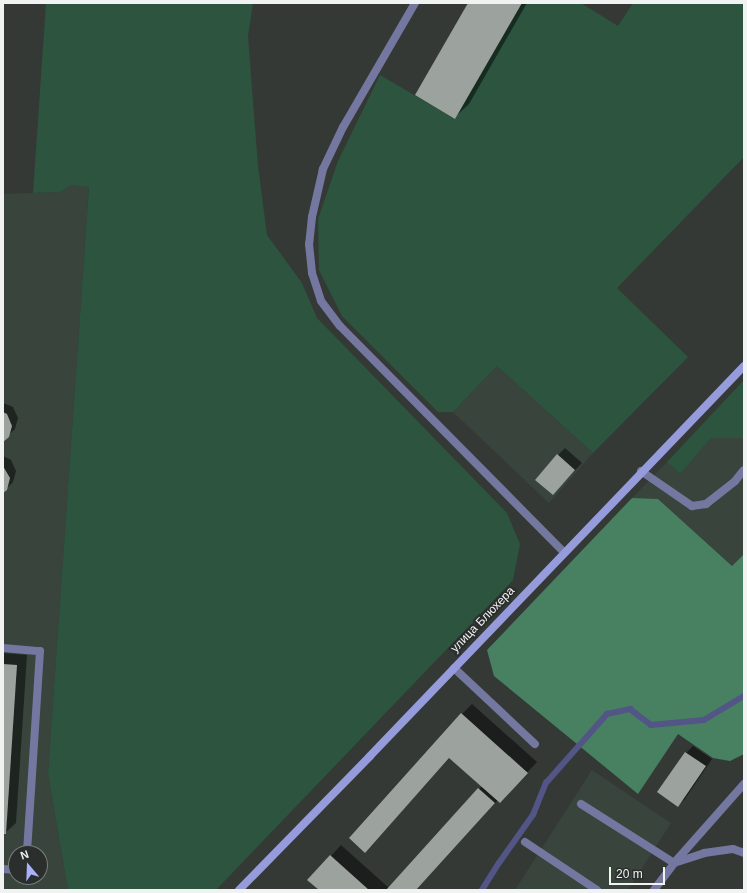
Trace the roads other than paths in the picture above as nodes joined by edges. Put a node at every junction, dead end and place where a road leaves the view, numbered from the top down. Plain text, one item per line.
1 (415, 3) edge
2 (744, 366) edge
3 (744, 470) edge
4 (641, 471) junction
5 (564, 552) junction
6 (3, 648) edge
7 (454, 668) junction
8 (534, 744) dead end
9 (744, 784) edge
10 (581, 804) dead end
11 (525, 842) dead end
12 (28, 845) edge
13 (744, 853) edge
14 (674, 863) junction
15 (241, 889) edge
16 (597, 890) edge
17 (654, 890) edge

1 - 5 street
2 - 4 main road, улица Блюхера
3 - 4 street
4 - 5 main road, улица Блюхера
5 - 7 main road, улица Блюхера
6 - 12 street
7 - 8 street
7 - 15 main road, улица Блюхера
9 - 14 street
10 - 14 street
11 - 16 street
13 - 14 street
14 - 17 street

